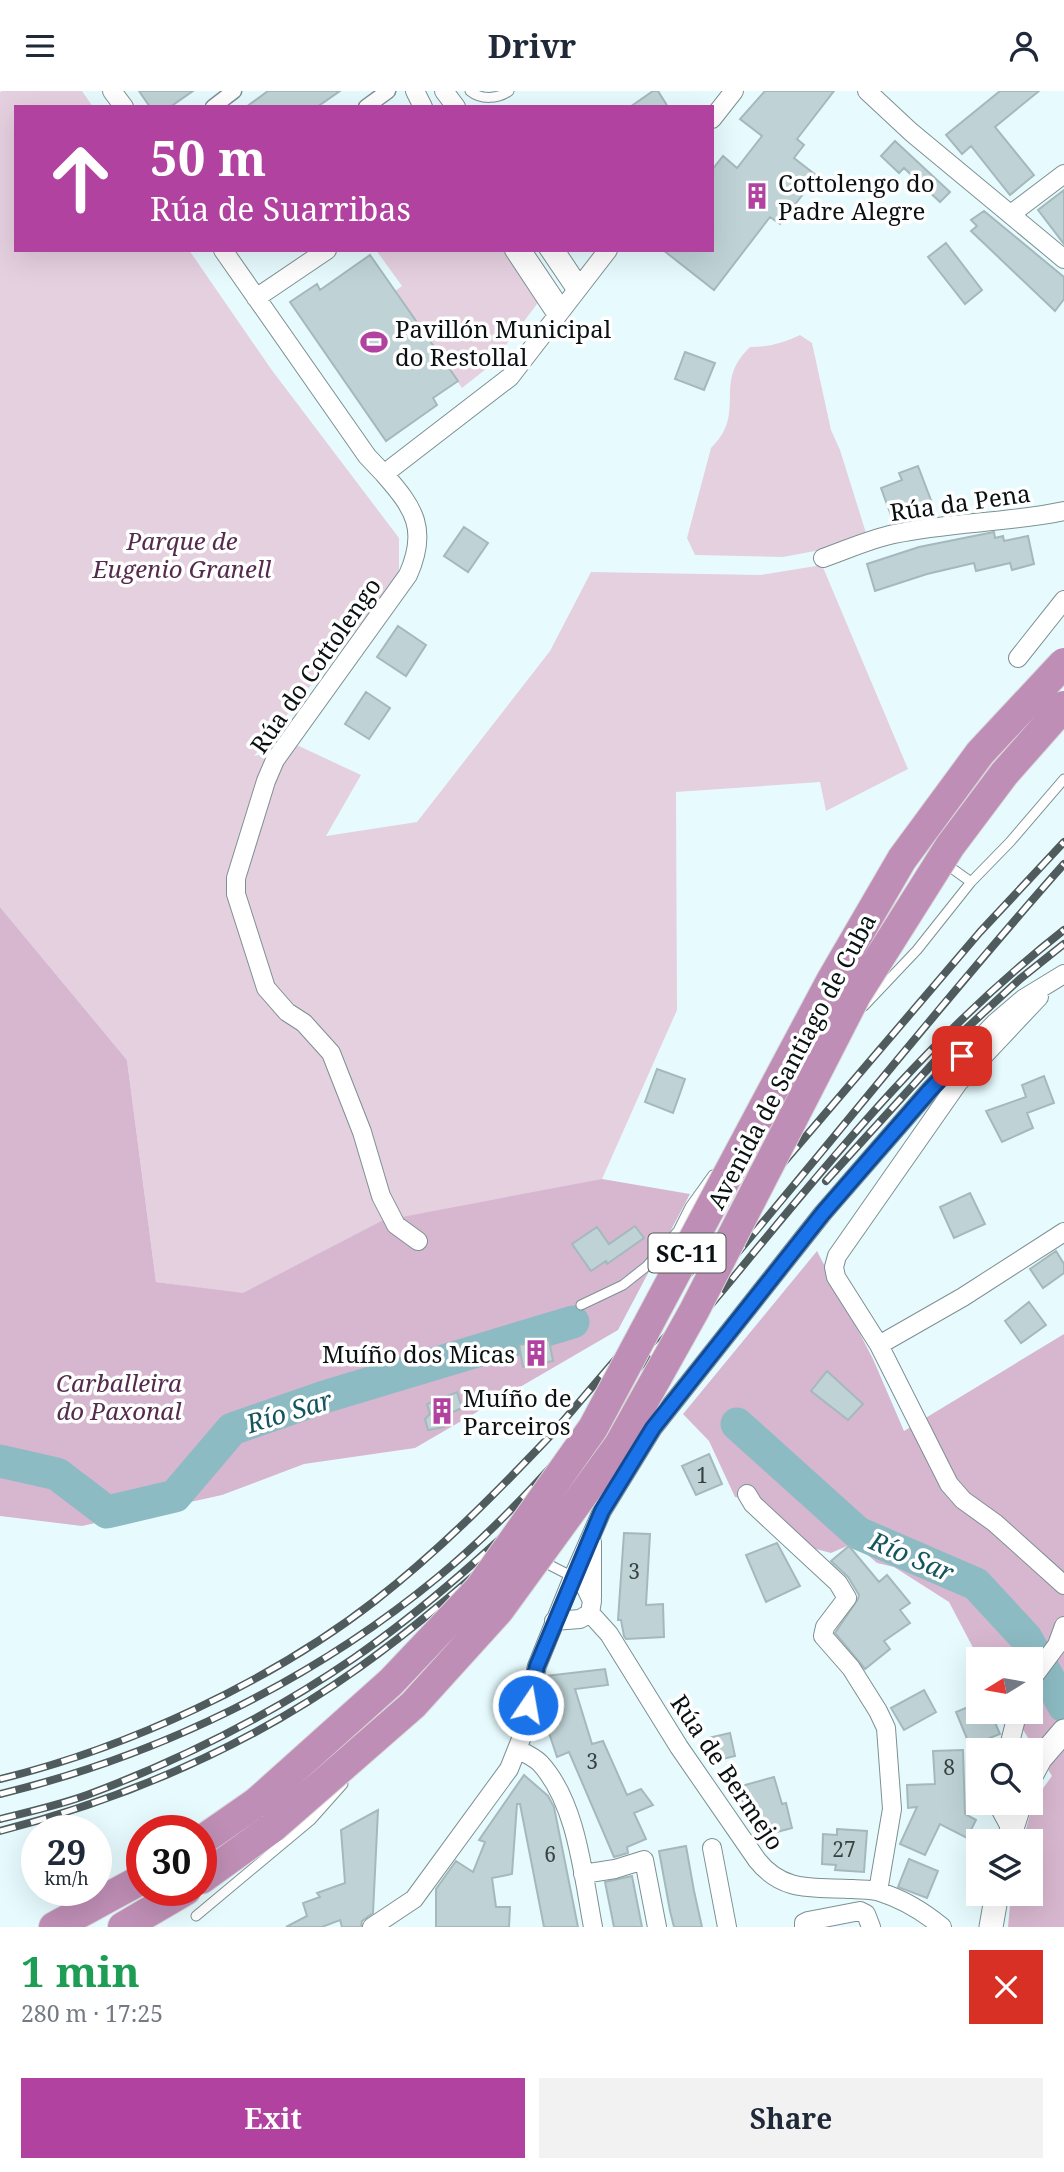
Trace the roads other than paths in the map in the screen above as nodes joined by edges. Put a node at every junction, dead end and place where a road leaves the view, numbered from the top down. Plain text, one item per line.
1 (234, 91) edge
2 (388, 91) edge
3 (470, 91) edge
4 (509, 91) edge
5 (734, 91) edge
6 (867, 91) edge
7 (216, 105) edge
8 (369, 105) edge
9 (714, 116) edge
10 (1064, 174) edge
11 (1011, 214) junction
12 (224, 252) edge
13 (324, 252) edge
14 (516, 252) edge
15 (529, 252) edge
16 (545, 252) edge
17 (556, 252) edge
18 (606, 252) edge
19 (1064, 259) edge
20 (256, 298) junction
21 (569, 300) junction
22 (384, 474) junction
23 (1064, 511) edge
24 (823, 558) dead end
25 (1064, 600) edge
26 (1018, 658) dead end
27 (1064, 663) edge
28 (1064, 706) edge
29 (1064, 779) edge
30 (950, 867) dead end
31 (971, 882) junction
32 (1064, 974) edge
33 (1046, 985) junction
34 (809, 1066) dead end
35 (780, 1097) dead end
36 (725, 1159) dead end
37 (718, 1168) dead end
38 (1064, 1232) edge
39 (418, 1241) dead end
40 (581, 1305) dead end
41 (879, 1345) junction
42 (747, 1494) dead end
43 (592, 1534) junction
44 (526, 1553) dead end
45 (573, 1577) junction
46 (1064, 1585) edge
47 (591, 1607) junction
48 (554, 1621) junction
49 (1064, 1626) edge
50 (447, 1644) dead end
51 (1043, 1665) edge
52 (384, 1712) dead end
53 (1064, 1731) edge
54 (355, 1740) dead end
55 (517, 1749) junction
56 (1043, 1756) edge
57 (217, 1830) edge
58 (712, 1847) dead end
59 (217, 1868) edge
60 (583, 1874) junction
61 (217, 1885) edge
62 (126, 1888) edge
63 (877, 1891) junction
64 (182, 1906) edge
65 (995, 1906) edge
66 (804, 1926) edge
67 (54, 1927) edge
68 (123, 1927) edge
69 (372, 1927) edge
70 (593, 1927) edge
71 (657, 1927) edge
72 (727, 1927) edge
73 (871, 1927) edge
74 (942, 1927) edge
75 (991, 1927) edge

1 - 7 street
2 - 8 street
3 - 4 lane
5 - 9 street
6 - 11 street
10 - 11 street
11 - 19 street
12 - 20 street, Rúa do Cottolengo
13 - 20 street
14 - 21 street
15 - 21 lane
16 - 21 lane
17 - 21 street
18 - 21 street
20 - 22 street, Rúa do Cottolengo
21 - 22 street
22 - 39 street, Rúa do Cottolengo
23 - 24 street, Rúa da Pena
25 - 26 street
27 - 57 highway, Avenida de Santiago de Cuba / SC-11, bridge
28 - 59 highway, Avenida de Santiago de Cuba / SC-11, bridge
29 - 31 lane
30 - 31 lane
31 - 34 lane
32 - 33 street
33 - 41 street
33 - 43 street
35 - 36 lane
37 - 40 lane
38 - 41 street
41 - 46 street
42 - 63 street
43 - 45 street
43 - 47 street
44 - 45 lane
45 - 47 street, Rúa de Bermejo
45 - 48 street
47 - 48 street
47 - 63 street, Rúa de Bermejo
48 - 55 street
49 - 51 street
50 - 52 lane
53 - 56 street
54 - 61 lane
55 - 60 street
55 - 69 street
58 - 72 street
60 - 70 street
60 - 71 street
62 - 67 highway
63 - 74 street, Rúa de Bermejo
64 - 68 highway
65 - 75 street
66 - 73 street

